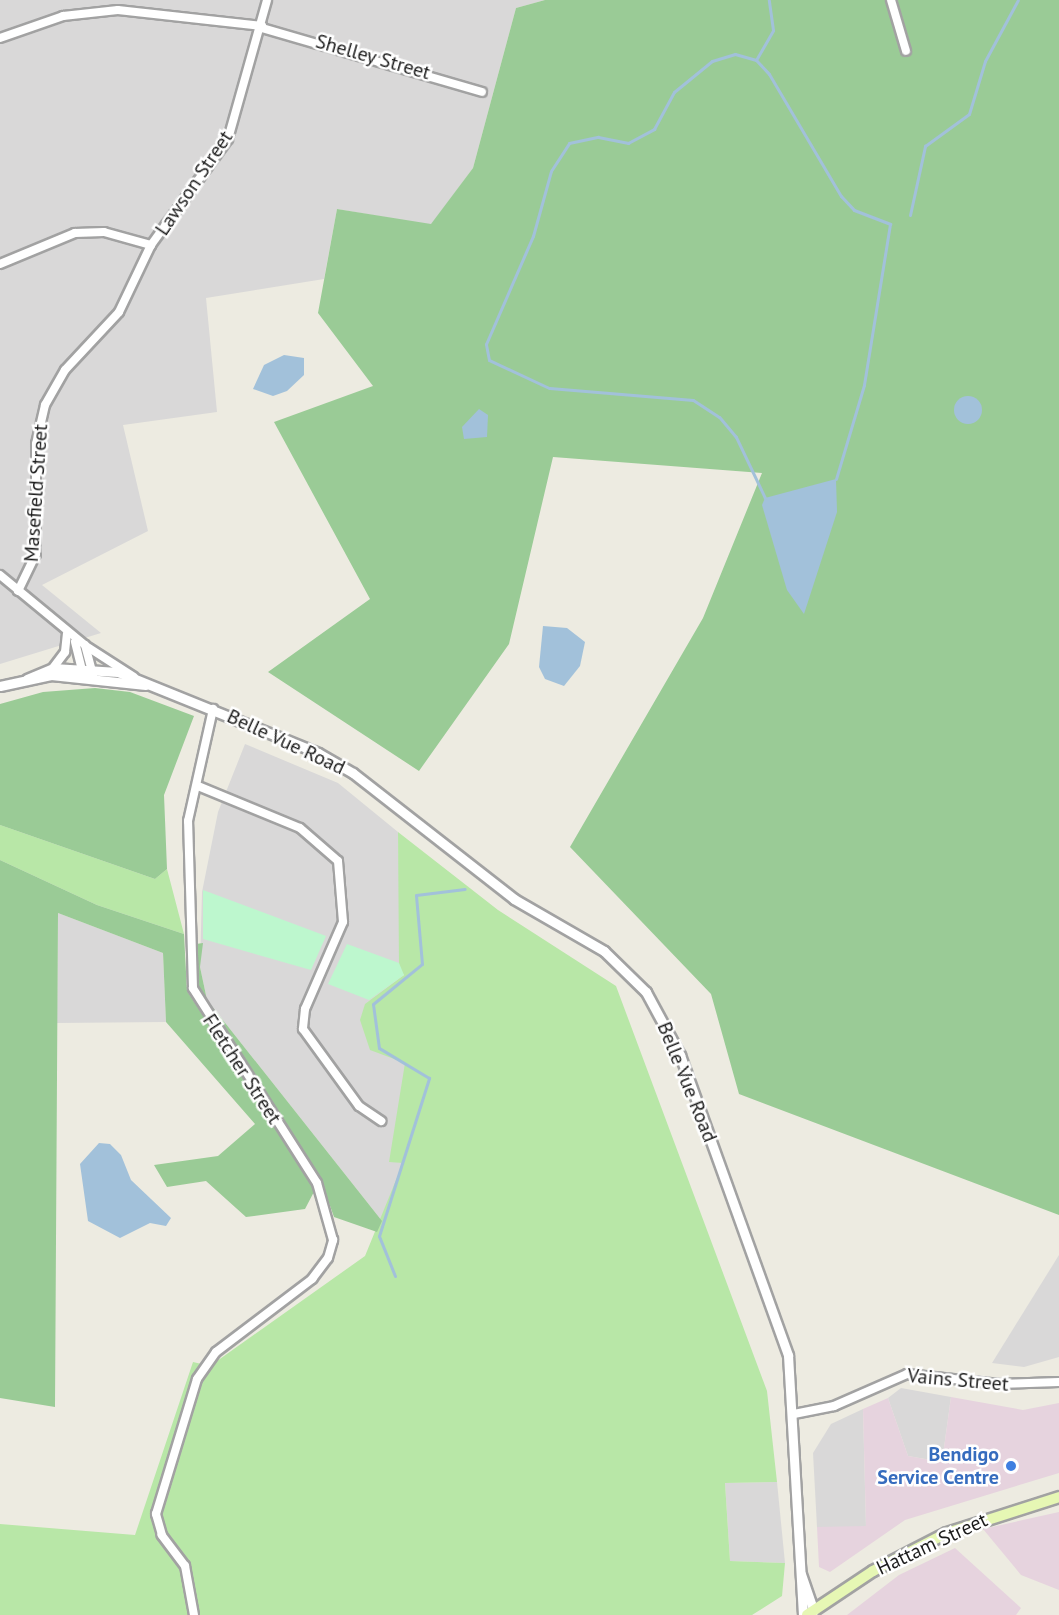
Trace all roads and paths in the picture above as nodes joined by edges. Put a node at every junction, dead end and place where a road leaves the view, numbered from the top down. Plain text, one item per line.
1 (267, 0) edge
2 (891, 0) edge
3 (262, 27) junction
4 (0, 38) edge
5 (906, 51) dead end
6 (482, 92) dead end
7 (151, 245) junction
8 (0, 264) edge
9 (0, 575) edge
10 (18, 591) junction
11 (67, 634) junction
12 (75, 642) junction
13 (85, 645) junction
14 (53, 668) junction
15 (88, 672) junction
16 (134, 677) junction
17 (27, 679) junction
18 (150, 685) junction
19 (0, 686) edge
20 (213, 709) junction
21 (198, 786) junction
22 (381, 1121) dead end
23 (1059, 1382) edge
24 (794, 1414) junction
25 (1059, 1497) edge
26 (810, 1614) edge
27 (195, 1615) edge

1 - 3 street, Lawson Street
2 - 5 street
3 - 4 street, Shelley Street
3 - 6 street, Shelley Street
3 - 7 street, Lawson Street
7 - 8 street, Lawson Street
7 - 10 street, Masefield Street
9 - 10 street
10 - 11 street
11 - 12 street
11 - 14 street
12 - 13 street
12 - 15 street
13 - 15 street
13 - 16 street
14 - 15 street, Belle Vue Road
14 - 17 street, Belle Vue Road
15 - 16 street, Belle Vue Road
15 - 17 street
15 - 18 street, Belle Vue Road
16 - 18 street, Belle Vue Road
17 - 19 street
18 - 20 street, Belle Vue Road
20 - 21 street, Fletcher Street
20 - 24 street, Belle Vue Road
21 - 22 street
21 - 27 street, Fletcher Street
23 - 24 street, Vains Street
24 - 26 street, Belle Vue Road
25 - 26 main road, Hattam Street

